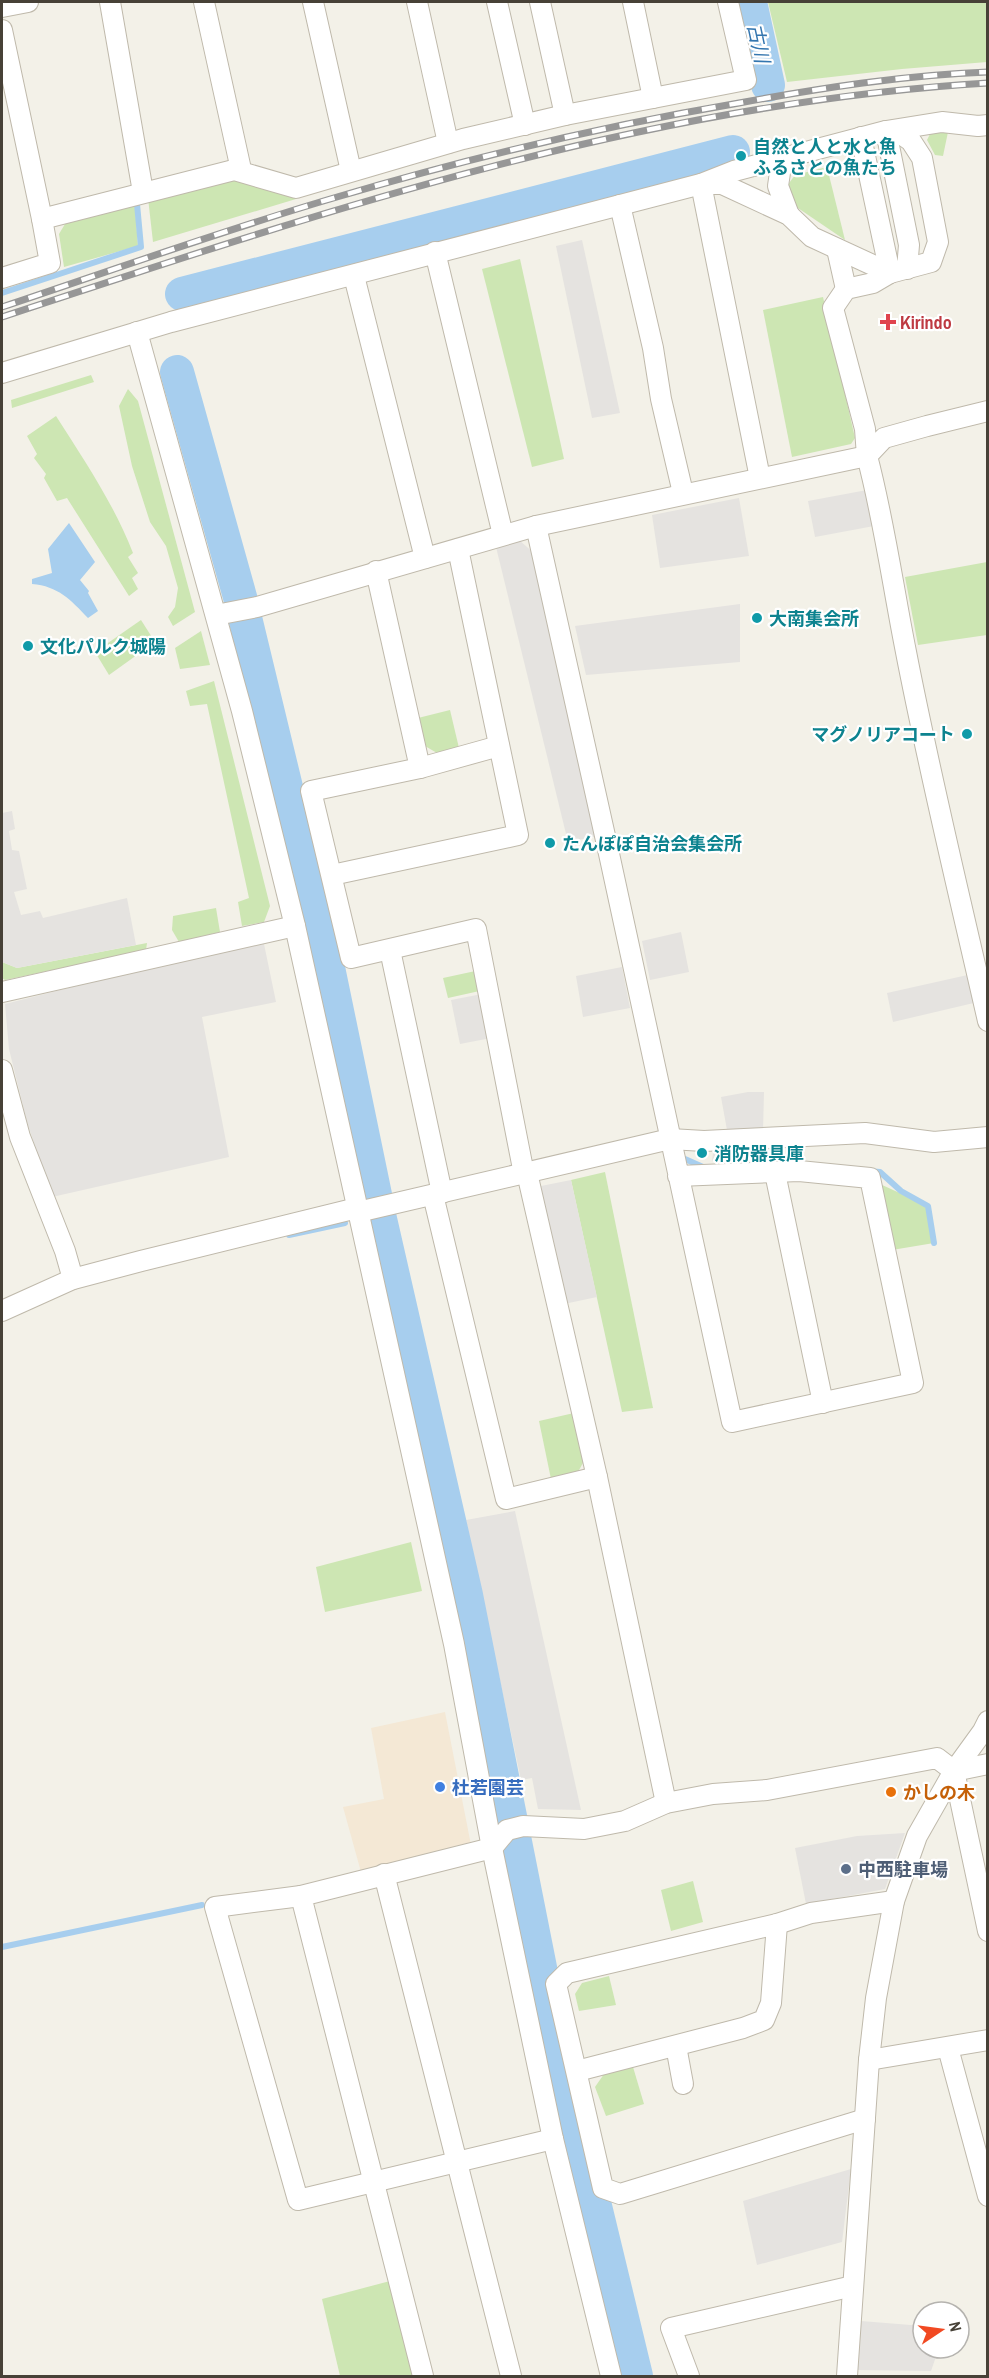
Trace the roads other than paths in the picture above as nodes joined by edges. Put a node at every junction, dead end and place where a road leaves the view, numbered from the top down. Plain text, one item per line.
1 (28, 2) edge
2 (110, 2) edge
3 (204, 2) edge
4 (313, 2) edge
5 (417, 2) edge
6 (497, 2) edge
7 (540, 2) edge
8 (633, 2) edge
9 (728, 2) edge
10 (2, 7) edge
11 (2, 30) edge
12 (653, 98) junction
13 (566, 115) junction
14 (525, 125) junction
15 (987, 125) edge
16 (891, 130) junction
17 (861, 137) junction
18 (448, 143) junction
19 (782, 159) junction
20 (234, 170) junction
21 (351, 171) junction
22 (701, 184) junction
23 (143, 192) junction
24 (620, 205) junction
25 (789, 215) junction
26 (42, 219) junction
27 (837, 249) junction
28 (435, 252) junction
29 (899, 271) junction
30 (354, 276) junction
31 (2, 278) edge
32 (846, 289) junction
33 (137, 332) junction
34 (2, 373) edge
35 (987, 411) edge
36 (867, 456) junction
37 (760, 478) junction
38 (683, 493) junction
39 (536, 526) junction
40 (503, 535) junction
41 (458, 549) junction
42 (425, 558) junction
43 (376, 571) junction
44 (216, 615) junction
45 (499, 746) junction
46 (420, 768) junction
47 (332, 875) junction
48 (296, 926) junction
49 (390, 950) junction
50 (2, 992) edge
51 (987, 1021) edge
52 (2, 1070) edge
53 (987, 1137) edge
54 (670, 1138) junction
55 (526, 1173) junction
56 (775, 1173) junction
57 (678, 1176) junction
58 (437, 1194) junction
59 (362, 1210) junction
60 (73, 1279) junction
61 (2, 1311) edge
62 (823, 1403) junction
63 (597, 1477) junction
64 (987, 1721) edge
65 (987, 1764) edge
66 (954, 1771) junction
67 (666, 1803) junction
68 (492, 1848) junction
69 (384, 1874) junction
70 (301, 1896) junction
71 (894, 1901) junction
72 (777, 1924) junction
73 (987, 1931) edge
74 (987, 2040) edge
75 (676, 2046) junction
76 (948, 2048) junction
77 (869, 2060) junction
78 (577, 2071) junction
79 (683, 2084) dead end
80 (866, 2119) junction
81 (553, 2139) junction
82 (458, 2162) junction
83 (375, 2181) junction
84 (987, 2196) edge
85 (853, 2286) junction
86 (423, 2376) edge
87 (511, 2376) edge
88 (611, 2376) edge
89 (689, 2376) edge
90 (847, 2376) edge

1 - 10 street
2 - 23 street
3 - 20 street
4 - 21 street
5 - 18 street
6 - 14 street
7 - 13 street
8 - 12 street
9 - 12 street
11 - 26 street
12 - 13 street
13 - 14 street
14 - 18 street
15 - 16 street
16 - 17 street
16 - 29 street
16 - 29 street
17 - 19 street
17 - 29 street
18 - 21 street
19 - 22 street
19 - 25 street
20 - 21 street
20 - 23 street
22 - 24 street
22 - 25 street
22 - 37 street
23 - 26 street
24 - 28 street
24 - 38 street
25 - 27 street
26 - 31 street
27 - 29 street
27 - 32 street
28 - 30 street
28 - 40 street
29 - 32 street
30 - 33 street
30 - 42 street
32 - 36 street
33 - 34 street
33 - 44 street
35 - 36 street
36 - 37 street
36 - 51 street
37 - 38 street
38 - 39 street
39 - 40 street
39 - 54 street
40 - 41 street
41 - 42 street
41 - 45 street
42 - 43 street
43 - 44 street
43 - 46 street
44 - 48 street
45 - 46 street
45 - 47 street
46 - 47 street
47 - 49 street
48 - 50 street
48 - 59 street
49 - 55 street
49 - 58 street
52 - 60 street
53 - 54 street
54 - 55 street
54 - 57 street
55 - 58 street
55 - 63 street
56 - 57 street
56 - 62 street
56 - 62 street
57 - 62 street
58 - 59 street
58 - 63 street
59 - 60 street
59 - 68 street
60 - 61 street
63 - 67 street
64 - 66 street
65 - 66 street
66 - 67 street
66 - 71 street
66 - 73 street
67 - 68 street
68 - 69 street
68 - 81 street
69 - 70 street
69 - 82 street
70 - 83 street
70 - 83 street
71 - 72 street
71 - 77 street
72 - 75 street
72 - 78 street
74 - 76 street
75 - 78 street
75 - 79 street
76 - 77 street
76 - 84 street
77 - 80 street
78 - 80 street
80 - 85 street
81 - 82 street
81 - 88 street
82 - 83 street
82 - 87 street
83 - 86 street
85 - 89 street
85 - 90 street

